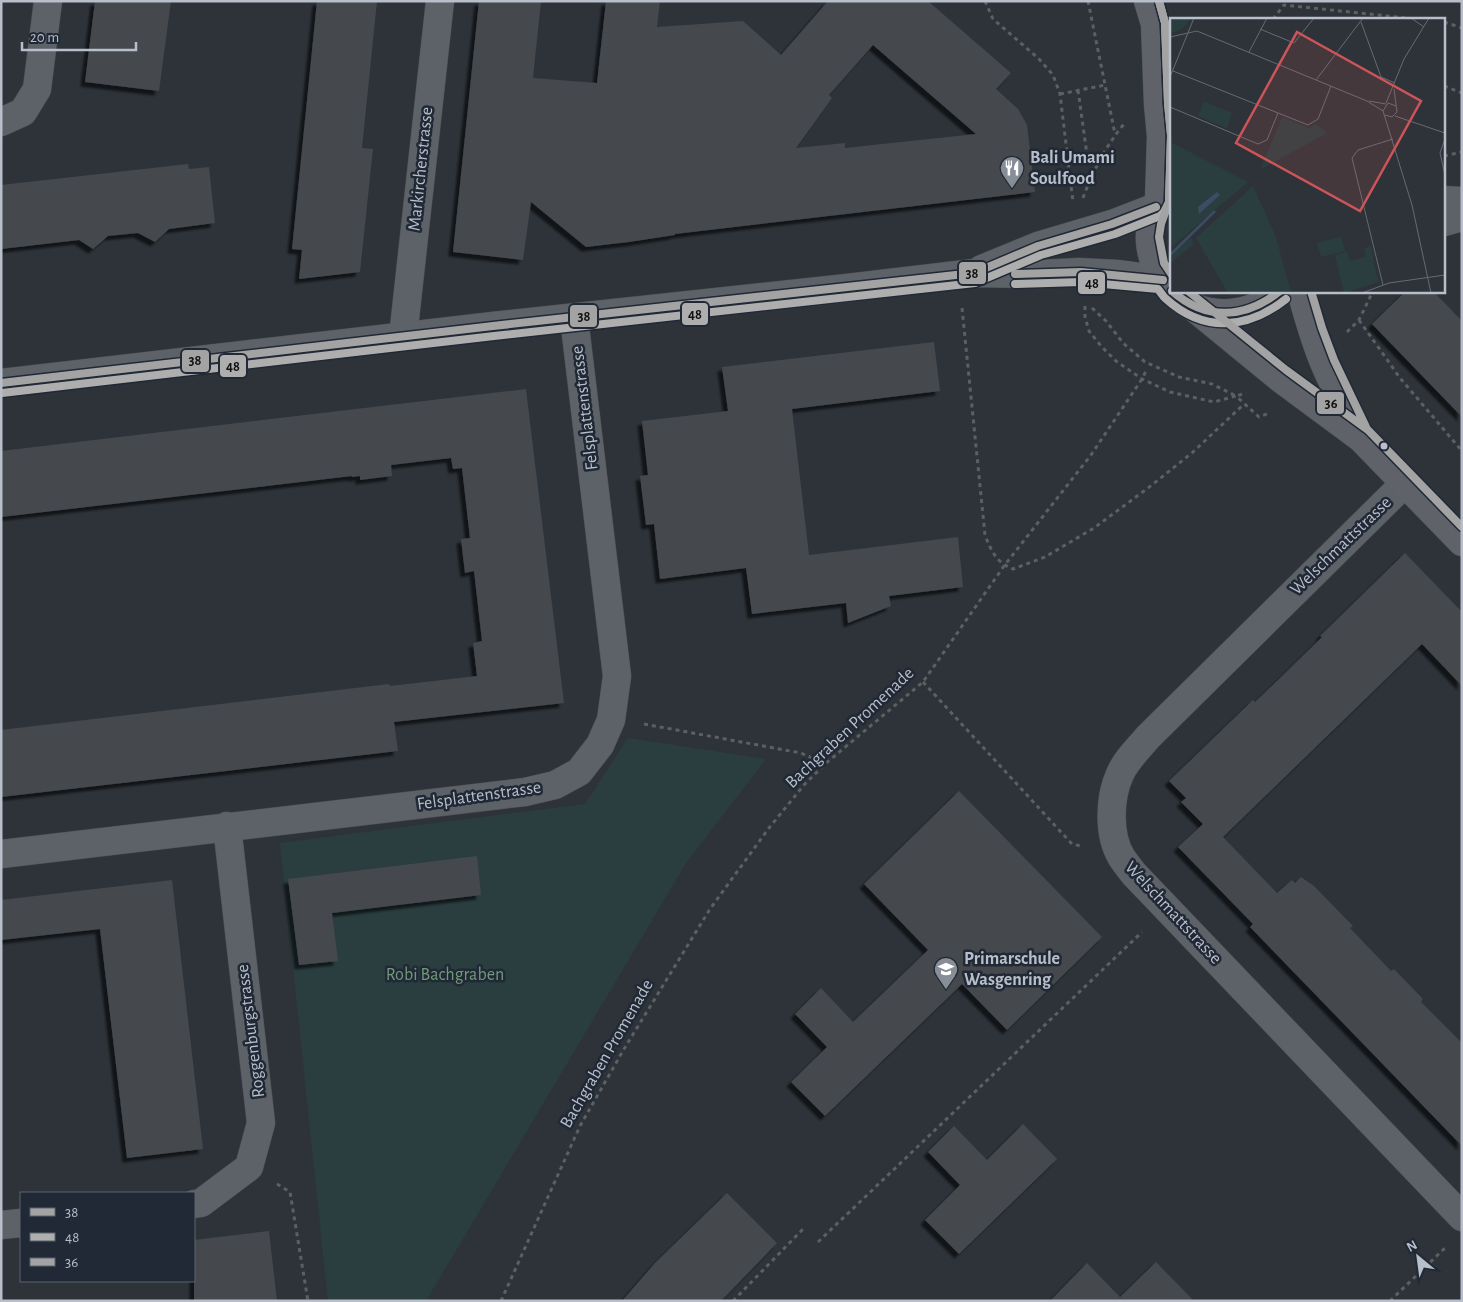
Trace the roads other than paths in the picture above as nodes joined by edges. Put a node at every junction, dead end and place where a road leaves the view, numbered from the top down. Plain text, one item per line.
1 (48, 1) edge
2 (440, 1) edge
3 (1152, 13) edge
4 (1170, 43) edge
5 (1, 122) edge
6 (1162, 197) edge
7 (1446, 200) edge
8 (1462, 201) edge
9 (1462, 217) edge
10 (1446, 221) edge
11 (966, 274) junction
12 (1170, 287) edge
13 (1170, 291) edge
14 (1174, 292) edge
15 (1279, 292) edge
16 (1302, 292) edge
17 (574, 318) junction
18 (402, 337) junction
19 (1, 383) edge
20 (1360, 438) junction
21 (1404, 484) junction
22 (1462, 542) edge
23 (228, 826) junction
24 (1, 854) edge
25 (195, 1204) edge
26 (1462, 1217) edge
27 (20, 1223) edge
28 (1, 1225) edge

1 - 5 street
2 - 18 street, Markircherstrasse
3 - 4 main road
3 - 6 main road
6 - 11 street
6 - 12 main road
7 - 8 street
9 - 10 street
11 - 13 street
11 - 17 street
14 - 15 main road
14 - 20 main road
16 - 20 main road
17 - 18 street
17 - 23 street, Felsplattenstrasse
18 - 19 street
20 - 21 main road
21 - 22 main road
21 - 26 street, Welschmattstrasse
23 - 24 street, Felsplattenstrasse
23 - 25 street, Roggenburgstrasse
27 - 28 street

